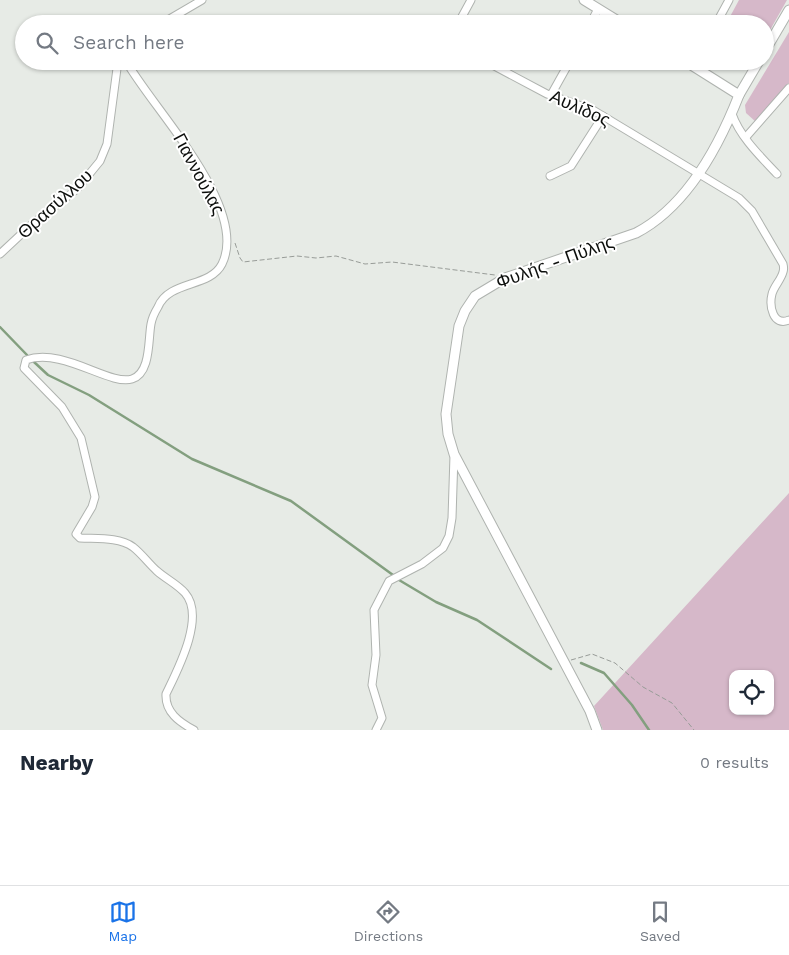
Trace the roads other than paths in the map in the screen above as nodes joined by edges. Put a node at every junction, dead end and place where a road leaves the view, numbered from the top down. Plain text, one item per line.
1 (202, 0) edge
2 (471, 0) edge
3 (729, 0) edge
4 (587, 1) edge
5 (598, 9) junction
6 (788, 12) edge
7 (176, 15) edge
8 (463, 15) edge
9 (595, 15) edge
10 (608, 15) edge
11 (721, 15) edge
12 (774, 35) edge
13 (117, 70) edge
14 (133, 70) edge
15 (502, 70) edge
16 (565, 70) edge
17 (701, 70) edge
18 (754, 70) edge
19 (789, 88) edge
20 (551, 95) junction
21 (739, 95) junction
22 (732, 114) junction
23 (602, 116) junction
24 (746, 137) junction
25 (698, 173) junction
26 (777, 174) dead end
27 (550, 176) dead end
28 (0, 254) edge
29 (789, 320) edge
30 (454, 454) junction
31 (194, 730) edge
32 (376, 730) edge
33 (597, 730) edge

1 - 7 street
2 - 8 street
3 - 11 street
4 - 5 street
5 - 9 street
5 - 10 street
6 - 12 street
13 - 28 street, Θρασύλλου
14 - 31 street, Γιαννούλας
15 - 20 street, Αυλίδος
16 - 20 street
17 - 21 street
18 - 21 street, Φυλής - Πύλης
19 - 24 street
20 - 23 street, Αυλίδος
21 - 22 street, Φυλής - Πύλης
22 - 24 street
22 - 25 street, Φυλής - Πύλης
23 - 25 street, Αυλίδος
23 - 27 street
24 - 26 street
25 - 29 street, Αυλίδος
25 - 30 street, Φυλής - Πύλης
30 - 32 street
30 - 33 street, Φυλής - Πύλης

